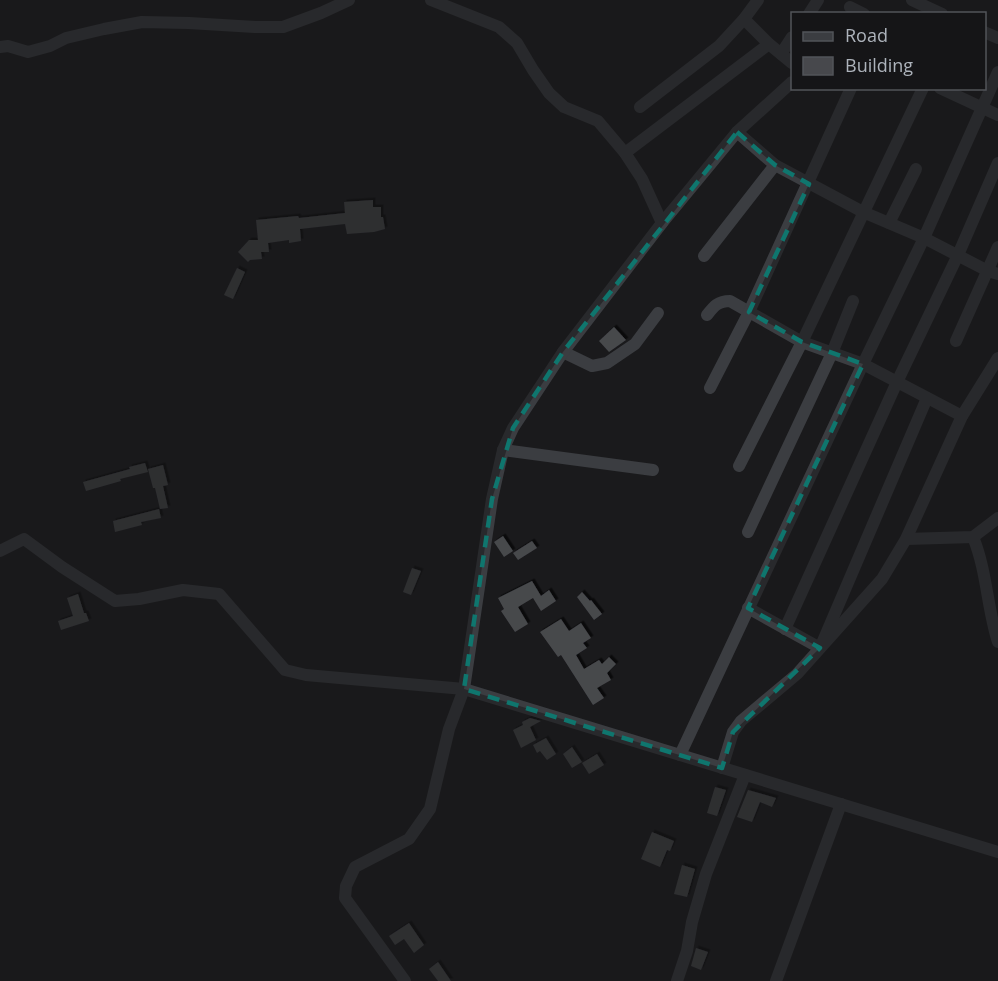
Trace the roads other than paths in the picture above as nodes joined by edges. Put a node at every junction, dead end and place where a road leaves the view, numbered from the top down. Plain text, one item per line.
1 (349, 0) edge
2 (431, 0) edge
3 (758, 0) edge
4 (912, 0) edge
5 (938, 12) edge
6 (744, 19) junction
7 (791, 39) edge
8 (769, 45) junction
9 (0, 47) edge
10 (781, 54) junction
11 (791, 62) edge
12 (993, 74) edge
13 (791, 83) edge
14 (850, 90) edge
15 (922, 90) edge
16 (944, 90) edge
17 (640, 107) dead end
18 (981, 107) junction
19 (998, 115) edge
20 (737, 132) junction
21 (625, 153) junction
22 (998, 163) edge
23 (774, 165) junction
24 (916, 169) dead end
25 (809, 184) junction
26 (863, 212) junction
27 (662, 223) junction
28 (889, 223) junction
29 (924, 238) junction
30 (998, 247) edge
31 (958, 255) junction
32 (704, 256) dead end
33 (993, 273) edge
34 (853, 301) dead end
35 (748, 312) junction
36 (658, 313) dead end
37 (707, 315) dead end
38 (956, 341) dead end
39 (802, 342) junction
40 (563, 352) junction
41 (832, 353) junction
42 (998, 358) edge
43 (863, 364) junction
44 (897, 382) junction
45 (710, 388) dead end
46 (927, 398) junction
47 (962, 416) junction
48 (504, 450) junction
49 (739, 466) dead end
50 (653, 470) dead end
51 (998, 518) edge
52 (748, 532) dead end
53 (974, 537) junction
54 (906, 539) junction
55 (0, 551) edge
56 (748, 608) junction
57 (785, 629) junction
58 (998, 642) edge
59 (820, 648) junction
60 (464, 689) junction
61 (680, 755) junction
62 (722, 768) junction
63 (745, 775) junction
64 (841, 804) junction
65 (998, 852) edge
66 (405, 981) edge
67 (677, 981) edge
68 (777, 981) edge

1 - 9 street
2 - 21 street
3 - 6 street
4 - 5 street
6 - 8 street
6 - 17 street
7 - 10 street
8 - 10 street
8 - 21 street
10 - 11 street
12 - 18 street
13 - 20 street
14 - 25 street
15 - 26 street
16 - 18 street
18 - 19 street
18 - 29 street
20 - 23 street
20 - 27 street
21 - 27 street
22 - 31 street
23 - 25 street
23 - 32 street
24 - 28 street
25 - 26 street
25 - 35 street
26 - 28 street
26 - 39 street
27 - 40 street
28 - 29 street
29 - 31 street
29 - 43 street
30 - 33 street
31 - 33 street
31 - 44 street
33 - 38 street
34 - 41 street
35 - 37 street
35 - 39 street
35 - 45 street
36 - 40 street
39 - 41 street
39 - 49 street
40 - 48 street
41 - 43 street
41 - 52 street
42 - 47 street
43 - 44 street
43 - 56 street
44 - 46 street
44 - 57 street
46 - 47 street
46 - 59 street
47 - 54 street
48 - 50 street
48 - 60 street
51 - 53 street
53 - 54 street
53 - 58 street
54 - 59 street
55 - 60 street
56 - 57 street
56 - 61 street
57 - 59 street
59 - 62 street
60 - 61 street
60 - 66 street
61 - 62 street
62 - 63 street
63 - 64 street
63 - 67 street
64 - 65 street
64 - 68 street

